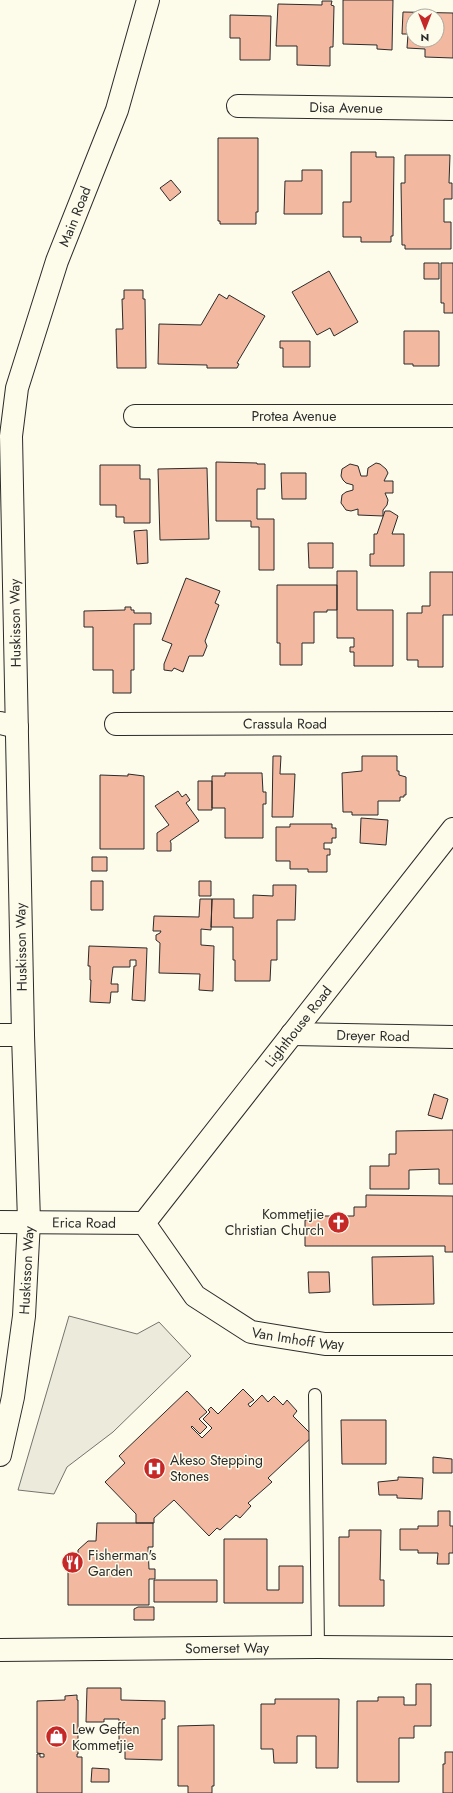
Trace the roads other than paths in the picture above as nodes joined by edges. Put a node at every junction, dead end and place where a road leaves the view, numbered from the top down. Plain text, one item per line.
1 (148, 0) edge
2 (238, 106) dead end
3 (453, 109) edge
4 (135, 416) dead end
5 (453, 416) edge
6 (11, 436) joint
7 (453, 723) edge
8 (116, 724) dead end
9 (9, 725) edge
10 (453, 829) edge
11 (23, 1034) junction
12 (292, 1034) junction
13 (0, 1035) edge
14 (453, 1037) edge
15 (29, 1221) junction
16 (0, 1222) edge
17 (144, 1223) junction
18 (453, 1344) edge
19 (315, 1395) dead end
20 (0, 1455) edge
21 (318, 1647) junction
22 (453, 1648) edge
23 (0, 1650) edge

1 - 6 street, Main Road
2 - 3 street, Disa Avenue
4 - 5 street, Protea Avenue
6 - 9 street, Huskisson Way
7 - 8 street, Crassula Road
9 - 11 street, Huskisson Way
10 - 12 street, Lighthouse Road
11 - 13 street
11 - 15 street, Huskisson Way
12 - 14 street, Dreyer Road
12 - 17 street, Lighthouse Road
15 - 16 street, Erica Road
15 - 17 street, Erica Road
15 - 20 street, Huskisson Way
17 - 18 street, Van Imhoff Way
19 - 21 lane
21 - 22 street, Somerset Way
21 - 23 street, Somerset Way

